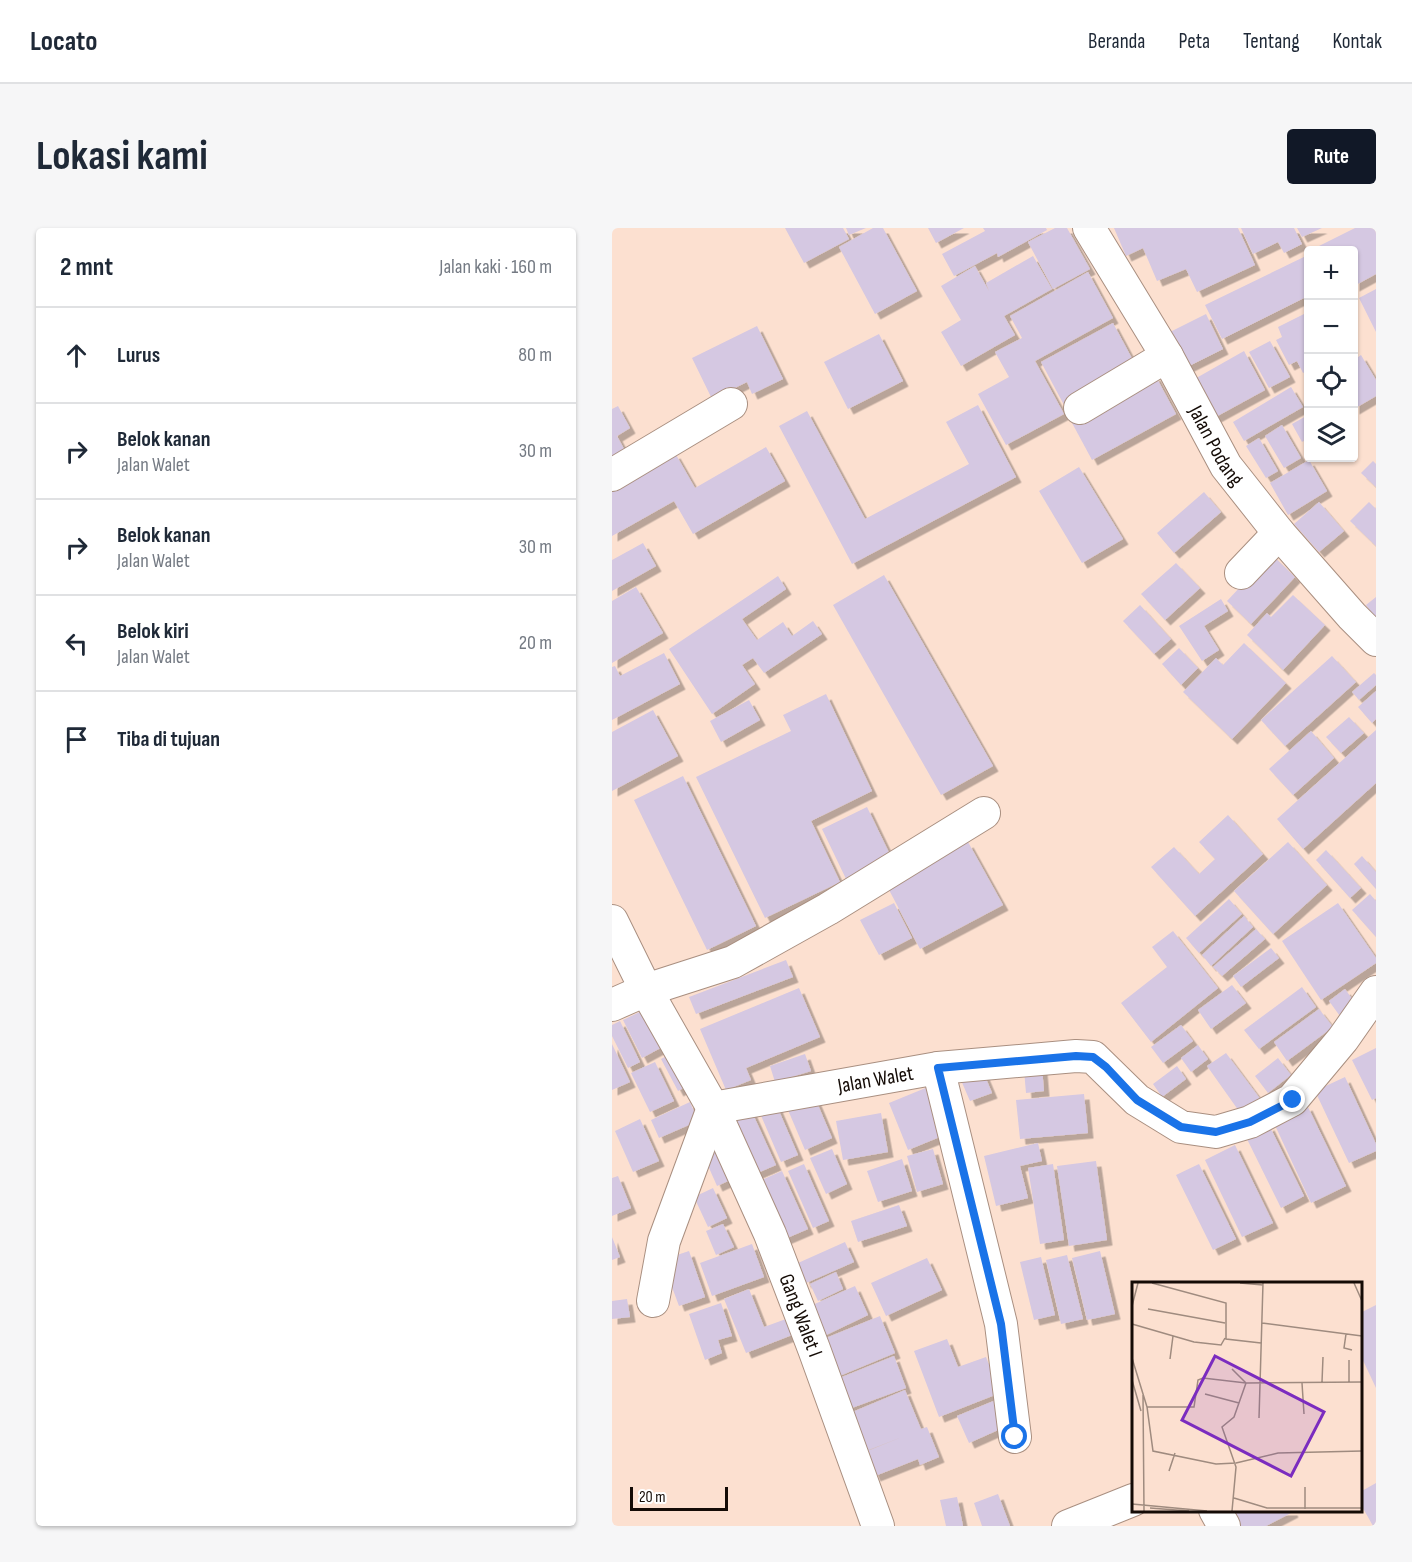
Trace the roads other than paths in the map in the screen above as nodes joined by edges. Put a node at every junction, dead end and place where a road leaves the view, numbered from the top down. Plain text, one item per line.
1 (1089, 228) edge
2 (1167, 356) junction
3 (731, 404) dead end
4 (1080, 408) dead end
5 (612, 475) edge
6 (1279, 533) junction
7 (1241, 573) dead end
8 (1376, 640) edge
9 (984, 813) dead end
10 (612, 921) edge
11 (646, 990) junction
12 (1376, 992) edge
13 (612, 1005) edge
14 (938, 1068) junction
15 (713, 1108) junction
16 (653, 1300) dead end
17 (1015, 1437) dead end
18 (1126, 1504) edge
19 (1216, 1511) edge
20 (878, 1526) edge
21 (1068, 1526) edge
22 (1224, 1526) edge

1 - 2 street, Jalan Podang
2 - 4 street
2 - 6 street, Jalan Podang
3 - 5 street
6 - 7 street
6 - 8 street, Jalan Podang
9 - 11 street
10 - 11 street
11 - 13 street
11 - 15 street
12 - 14 street, Jalan Walet
14 - 15 street, Jalan Walet
14 - 17 street
15 - 16 street
15 - 20 street, Gang Walet I
18 - 21 street
19 - 22 street

